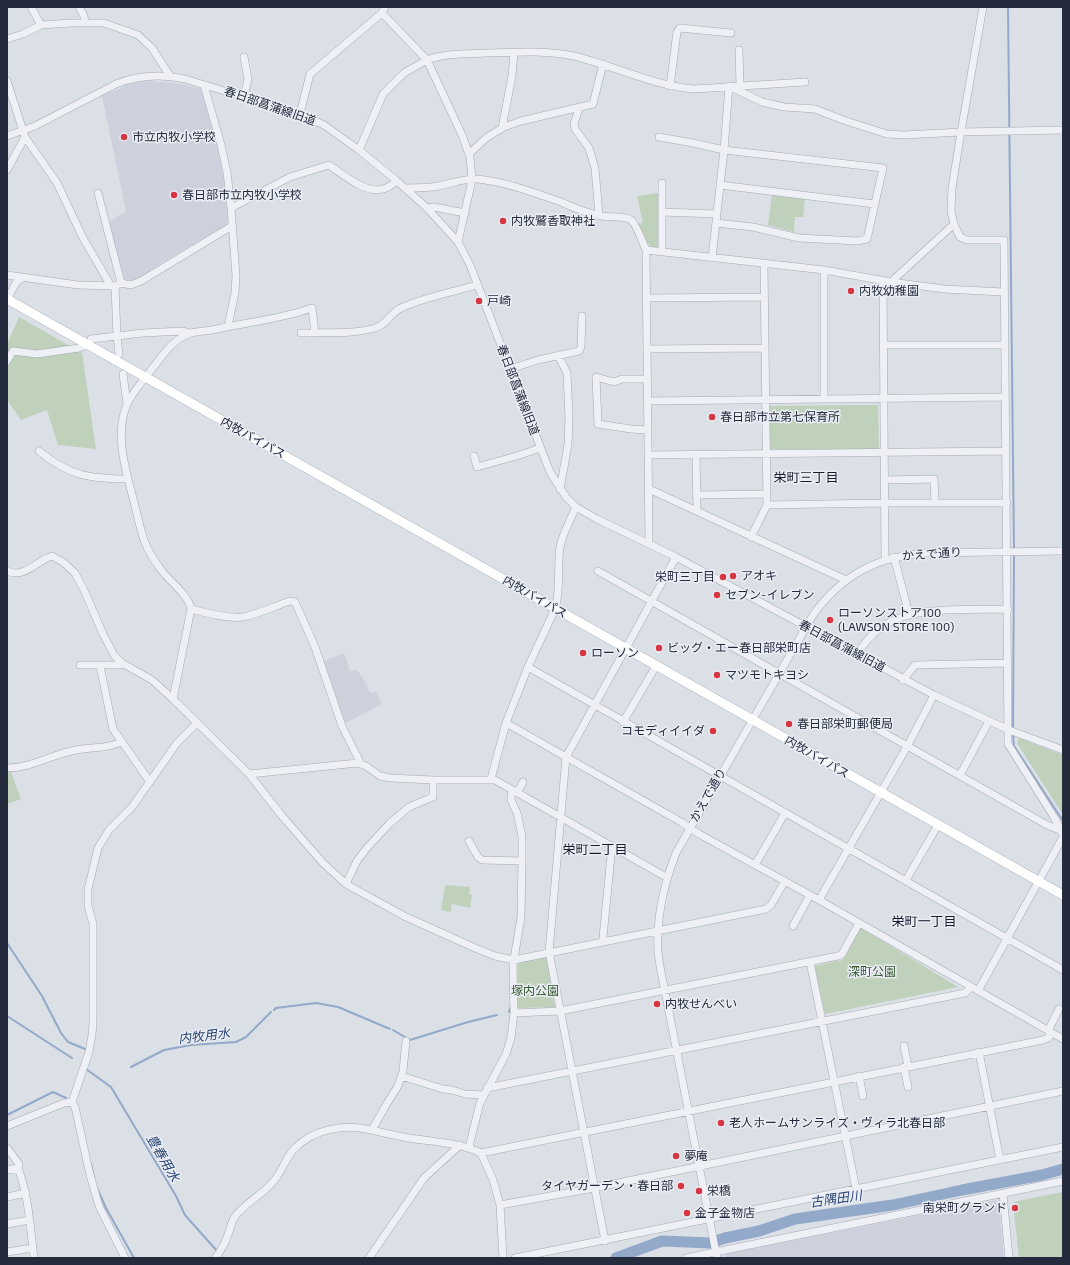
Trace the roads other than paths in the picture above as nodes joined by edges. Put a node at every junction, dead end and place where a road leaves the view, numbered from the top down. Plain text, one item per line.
1 (31, 7) edge
2 (79, 7) edge
3 (983, 7) edge
4 (384, 10) edge
5 (85, 23) junction
6 (41, 25) junction
7 (731, 33) dead end
8 (7, 39) edge
9 (739, 50) dead end
10 (514, 52) junction
11 (244, 57) dead end
12 (427, 60) junction
13 (603, 64) junction
14 (170, 76) junction
15 (7, 81) edge
16 (805, 82) dead end
17 (204, 85) junction
18 (670, 86) junction
19 (729, 86) junction
20 (740, 86) junction
21 (244, 96) junction
22 (579, 108) junction
23 (300, 114) junction
24 (502, 128) junction
25 (1063, 130) edge
26 (961, 132) junction
27 (24, 134) junction
28 (7, 136) edge
29 (659, 137) dead end
30 (359, 150) junction
31 (724, 150) junction
32 (469, 154) junction
33 (7, 170) edge
34 (472, 179) junction
35 (397, 181) junction
36 (662, 183) dead end
37 (720, 185) junction
38 (406, 188) junction
39 (98, 193) dead end
40 (874, 204) junction
41 (231, 208) junction
42 (426, 208) junction
43 (662, 212) junction
44 (465, 213) junction
45 (717, 214) junction
46 (599, 215) junction
47 (716, 223) junction
48 (954, 224) junction
49 (232, 226) junction
50 (458, 242) junction
51 (646, 250) junction
52 (662, 252) junction
53 (712, 258) junction
54 (764, 264) junction
55 (824, 270) junction
56 (7, 275) edge
57 (23, 278) junction
58 (887, 281) junction
59 (116, 285) junction
60 (478, 285) junction
61 (1004, 292) junction
62 (764, 297) junction
63 (648, 298) junction
64 (8, 299) edge
65 (582, 316) dead end
66 (228, 326) junction
67 (189, 333) junction
68 (301, 333) dead end
69 (315, 333) junction
70 (117, 336) junction
71 (90, 342) junction
72 (884, 345) junction
73 (1005, 345) junction
74 (765, 348) junction
75 (648, 349) junction
76 (119, 354) dead end
77 (558, 355) junction
78 (7, 361) edge
79 (510, 369) junction
80 (123, 374) dead end
81 (146, 377) junction
82 (648, 379) junction
83 (1006, 398) junction
84 (824, 399) junction
85 (884, 399) junction
86 (765, 400) junction
87 (648, 401) junction
88 (127, 404) junction
89 (648, 430) junction
90 (540, 448) junction
91 (39, 451) dead end
92 (1006, 451) junction
93 (766, 453) junction
94 (885, 453) junction
95 (696, 454) junction
96 (648, 455) junction
97 (474, 456) dead end
98 (128, 479) junction
99 (885, 480) junction
100 (560, 489) junction
101 (648, 489) junction
102 (766, 494) junction
103 (696, 495) junction
104 (885, 503) junction
105 (935, 503) junction
106 (1007, 503) junction
107 (767, 505) junction
108 (576, 506) junction
109 (697, 512) junction
110 (751, 537) junction
111 (649, 544) junction
112 (1063, 551) edge
113 (1007, 552) junction
114 (676, 557) junction
115 (894, 557) junction
116 (885, 560) junction
117 (7, 571) edge
118 (598, 571) dead end
119 (846, 580) junction
120 (651, 600) junction
121 (191, 609) junction
122 (555, 609) junction
123 (1008, 609) junction
124 (909, 614) junction
125 (806, 626) junction
126 (625, 648) junction
127 (857, 654) junction
128 (122, 663) junction
129 (1008, 663) junction
130 (80, 665) dead end
131 (100, 666) junction
132 (656, 666) junction
133 (528, 667) junction
134 (779, 672) junction
135 (903, 680) junction
136 (934, 696) junction
137 (173, 699) junction
138 (595, 705) junction
139 (752, 720) junction
140 (989, 721) junction
141 (623, 722) junction
142 (197, 723) junction
143 (506, 723) junction
144 (1009, 730) junction
145 (121, 742) junction
146 (908, 745) junction
147 (1063, 750) edge
148 (566, 758) junction
149 (358, 763) junction
150 (7, 768) edge
151 (249, 774) junction
152 (960, 775) junction
153 (719, 776) junction
154 (491, 779) junction
155 (433, 780) junction
156 (150, 782) junction
157 (523, 782) dead end
158 (515, 792) junction
159 (880, 793) junction
160 (785, 813) junction
161 (561, 818) junction
162 (938, 825) junction
163 (690, 828) junction
164 (1062, 834) edge
165 (469, 841) dead end
166 (612, 846) junction
167 (848, 848) junction
168 (522, 861) junction
169 (755, 865) junction
170 (666, 877) junction
171 (906, 880) junction
172 (785, 881) junction
173 (1038, 881) junction
174 (346, 884) junction
175 (810, 895) junction
176 (1063, 895) edge
177 (819, 900) junction
178 (859, 923) junction
179 (793, 926) dead end
180 (658, 930) junction
181 (1008, 939) junction
182 (604, 941) junction
183 (549, 952) junction
184 (514, 960) junction
185 (810, 962) junction
186 (1063, 970) edge
187 (971, 987) junction
188 (664, 991) junction
189 (978, 991) junction
190 (1059, 1009) dead end
191 (560, 1011) junction
192 (514, 1013) junction
193 (822, 1022) junction
194 (1050, 1032) junction
195 (1063, 1039) edge
196 (406, 1041) dead end
197 (904, 1046) dead end
198 (676, 1051) junction
199 (979, 1052) junction
200 (906, 1067) junction
201 (572, 1072) junction
202 (401, 1076) junction
203 (859, 1076) junction
204 (834, 1082) junction
205 (908, 1087) dead end
206 (1063, 1091) edge
207 (485, 1092) junction
208 (863, 1096) dead end
209 (72, 1102) junction
210 (990, 1107) junction
211 (688, 1111) junction
212 (7, 1126) edge
213 (372, 1130) junction
214 (584, 1132) junction
215 (845, 1136) junction
216 (460, 1146) junction
217 (468, 1147) junction
218 (1063, 1147) edge
219 (7, 1148) edge
220 (481, 1153) junction
221 (1000, 1160) junction
222 (699, 1165) junction
223 (18, 1168) junction
224 (7, 1170) edge
225 (1063, 1181) edge
226 (594, 1188) junction
227 (856, 1189) junction
228 (26, 1193) junction
229 (1003, 1194) junction
230 (7, 1197) edge
231 (500, 1205) junction
232 (29, 1220) junction
233 (710, 1220) junction
234 (7, 1224) edge
235 (605, 1241) junction
236 (32, 1248) junction
237 (7, 1252) edge
238 (716, 1252) edge
239 (34, 1258) edge
240 (125, 1258) edge
241 (215, 1258) edge
242 (370, 1258) edge
243 (503, 1258) edge
244 (516, 1258) edge
245 (686, 1258) edge
246 (1009, 1258) edge

1 - 6 street
2 - 5 street
3 - 26 street
4 - 12 street
4 - 23 street
5 - 6 street
5 - 14 street
6 - 8 street
7 - 18 street
9 - 20 street
10 - 12 street
10 - 13 street
10 - 24 street
11 - 21 street
12 - 30 street
12 - 32 street
13 - 18 street
13 - 22 street
14 - 17 street, 春日部菖蒲線旧道
14 - 27 street, 春日部菖蒲線旧道
15 - 27 street
16 - 20 street
17 - 21 street, 春日部菖蒲線旧道
17 - 41 street
18 - 19 street
19 - 20 street
19 - 26 street
19 - 31 street
21 - 23 street, 春日部菖蒲線旧道
22 - 24 street
22 - 46 street
23 - 30 street, 春日部菖蒲線旧道
24 - 32 street
25 - 26 street
26 - 48 street
27 - 28 street, 春日部菖蒲線旧道
27 - 33 street
27 - 59 street
29 - 31 street
30 - 35 street, 春日部菖蒲線旧道
31 - 37 street
31 - 40 street
32 - 34 street
34 - 38 street
34 - 44 street
34 - 46 street
35 - 38 street, 春日部菖蒲線旧道
35 - 41 street
36 - 43 street
37 - 40 street
37 - 45 street
38 - 42 street, 春日部菖蒲線旧道
39 - 59 street
40 - 47 street
41 - 49 street
42 - 44 street
42 - 50 street, 春日部菖蒲線旧道
43 - 45 street
43 - 52 street
44 - 50 street
45 - 47 street
46 - 51 street
47 - 53 street
48 - 58 street
48 - 61 street
49 - 59 street
49 - 66 street
50 - 60 street, 春日部菖蒲線旧道
51 - 52 street
51 - 63 street
52 - 53 street
53 - 54 street
54 - 55 street
54 - 62 street
55 - 58 street
55 - 84 street
56 - 57 street
57 - 59 street
57 - 64 street
58 - 61 street
58 - 72 street
59 - 70 street
60 - 69 street
60 - 79 street, 春日部菖蒲線旧道
61 - 73 street
62 - 63 street
62 - 74 street
63 - 75 street
64 - 71 main road, 内牧バイパス
65 - 77 street
66 - 67 street
66 - 69 street
67 - 70 street
67 - 81 street
68 - 69 street
70 - 71 street
70 - 76 street
71 - 78 street
71 - 81 main road, 内牧バイパス
72 - 73 street
72 - 85 street
73 - 83 street
74 - 75 street
74 - 86 street
75 - 82 street
77 - 79 street
77 - 100 street
79 - 90 street, 春日部菖蒲線旧道
80 - 88 street
81 - 88 street
81 - 122 main road, 内牧バイパス
82 - 87 street
82 - 89 street
83 - 85 street
83 - 92 street
84 - 85 street
84 - 86 street
85 - 94 street
86 - 87 street
86 - 93 street
87 - 89 street
88 - 98 street
89 - 96 street
90 - 97 street
90 - 100 street, 春日部菖蒲線旧道
91 - 98 street
92 - 94 street
92 - 106 street
93 - 94 street
93 - 95 street
93 - 102 street
94 - 99 street
95 - 96 street
95 - 103 street
96 - 101 street
98 - 121 street
99 - 104 street
99 - 105 street
100 - 108 street, 春日部菖蒲線旧道
101 - 109 street
101 - 111 street
102 - 103 street
102 - 107 street
103 - 109 street
104 - 105 street
104 - 107 street
104 - 116 street
105 - 106 street
106 - 113 street
107 - 110 street
108 - 111 street, 春日部菖蒲線旧道
108 - 122 street
109 - 110 street
110 - 119 street
111 - 114 street, 春日部菖蒲線旧道
112 - 113 street, かえで通り
113 - 115 street, かえで通り
113 - 123 street
114 - 120 street
114 - 125 street, 春日部菖蒲線旧道
115 - 116 street, かえで通り
115 - 124 street
116 - 119 street, かえで通り
117 - 128 street
118 - 120 street
119 - 125 street, かえで通り
120 - 126 street
120 - 134 street
121 - 137 street
121 - 149 street
122 - 126 main road, 内牧バイパス
122 - 133 street
123 - 124 street
123 - 129 street
124 - 127 street
125 - 127 street, 春日部菖蒲線旧道
125 - 134 street, かえで通り
126 - 132 main road, 内牧バイパス
126 - 138 street
127 - 135 street, 春日部菖蒲線旧道
128 - 131 street
128 - 137 street
129 - 135 street
129 - 144 street
130 - 131 street
131 - 145 street
132 - 139 main road, 内牧バイパス
132 - 141 street
133 - 138 street
133 - 143 street
134 - 139 street, かえで通り
134 - 146 street
135 - 136 street, 春日部菖蒲線旧道
136 - 140 street, 春日部菖蒲線旧道
136 - 146 street
137 - 142 street
138 - 141 street
138 - 148 street
139 - 153 street, かえで通り
139 - 159 main road, 内牧バイパス
140 - 144 street, 春日部菖蒲線旧道
140 - 152 street
141 - 153 street
142 - 151 street
142 - 156 street
143 - 148 street
143 - 154 street
144 - 147 street, 春日部菖蒲線旧道
144 - 164 street
145 - 150 street
145 - 156 street
146 - 152 street
146 - 159 street
148 - 161 street
148 - 163 street
149 - 151 street
149 - 155 street
151 - 174 street
152 - 164 street
153 - 160 street
153 - 163 street, かえで通り
154 - 155 street
154 - 158 street
155 - 174 street
156 - 209 street
157 - 158 street
158 - 161 street
158 - 168 street
159 - 162 main road, 内牧バイパス
159 - 167 street
160 - 167 street
160 - 169 street
161 - 166 street
161 - 183 street
162 - 171 street
162 - 173 main road, 内牧バイパス
163 - 169 street
163 - 170 street, かえで通り
164 - 173 street
165 - 168 street
166 - 170 street
166 - 182 street
167 - 171 street
167 - 177 street
168 - 184 street
169 - 172 street
170 - 180 street, かえで通り
171 - 181 street
172 - 175 street
172 - 180 street
173 - 176 main road, 内牧バイパス
173 - 181 street
174 - 184 street
175 - 177 street
175 - 179 street
177 - 178 street
178 - 185 street
178 - 187 street
180 - 182 street
180 - 188 street, かえで通り
181 - 186 street
181 - 189 street
182 - 183 street
183 - 184 street
183 - 191 street
184 - 192 street
185 - 188 street
185 - 193 street
187 - 189 street
187 - 193 street
188 - 191 street
188 - 198 street, かえで通り
189 - 194 street
190 - 194 street
191 - 192 street
191 - 201 street
192 - 207 street
193 - 198 street
193 - 204 street
194 - 195 street
194 - 199 street
196 - 202 street
197 - 200 street
198 - 201 street
198 - 211 street, かえで通り
199 - 200 street
199 - 210 street
200 - 203 street
200 - 205 street
201 - 207 street
201 - 214 street
202 - 207 street
202 - 213 street
203 - 204 street
203 - 208 street
204 - 211 street
204 - 215 street
206 - 210 street
207 - 217 street
209 - 212 street
209 - 240 street
210 - 215 street
210 - 221 street
211 - 214 street
211 - 222 street, かえで通り
213 - 216 street
213 - 241 street
214 - 220 street
214 - 226 street
215 - 222 street
215 - 227 street
216 - 217 street
216 - 242 street
217 - 220 street
218 - 221 street
219 - 223 street
220 - 231 street
221 - 227 street
222 - 226 street
222 - 233 street, かえで通り
223 - 224 street
223 - 228 street
225 - 229 street
226 - 231 street
226 - 235 street
227 - 233 street
228 - 230 street
228 - 232 street
229 - 238 street
229 - 246 street
231 - 243 street
232 - 234 street
232 - 236 street
233 - 235 street
233 - 238 street, かえで通り
235 - 244 street
236 - 237 street
236 - 239 street
238 - 245 street

